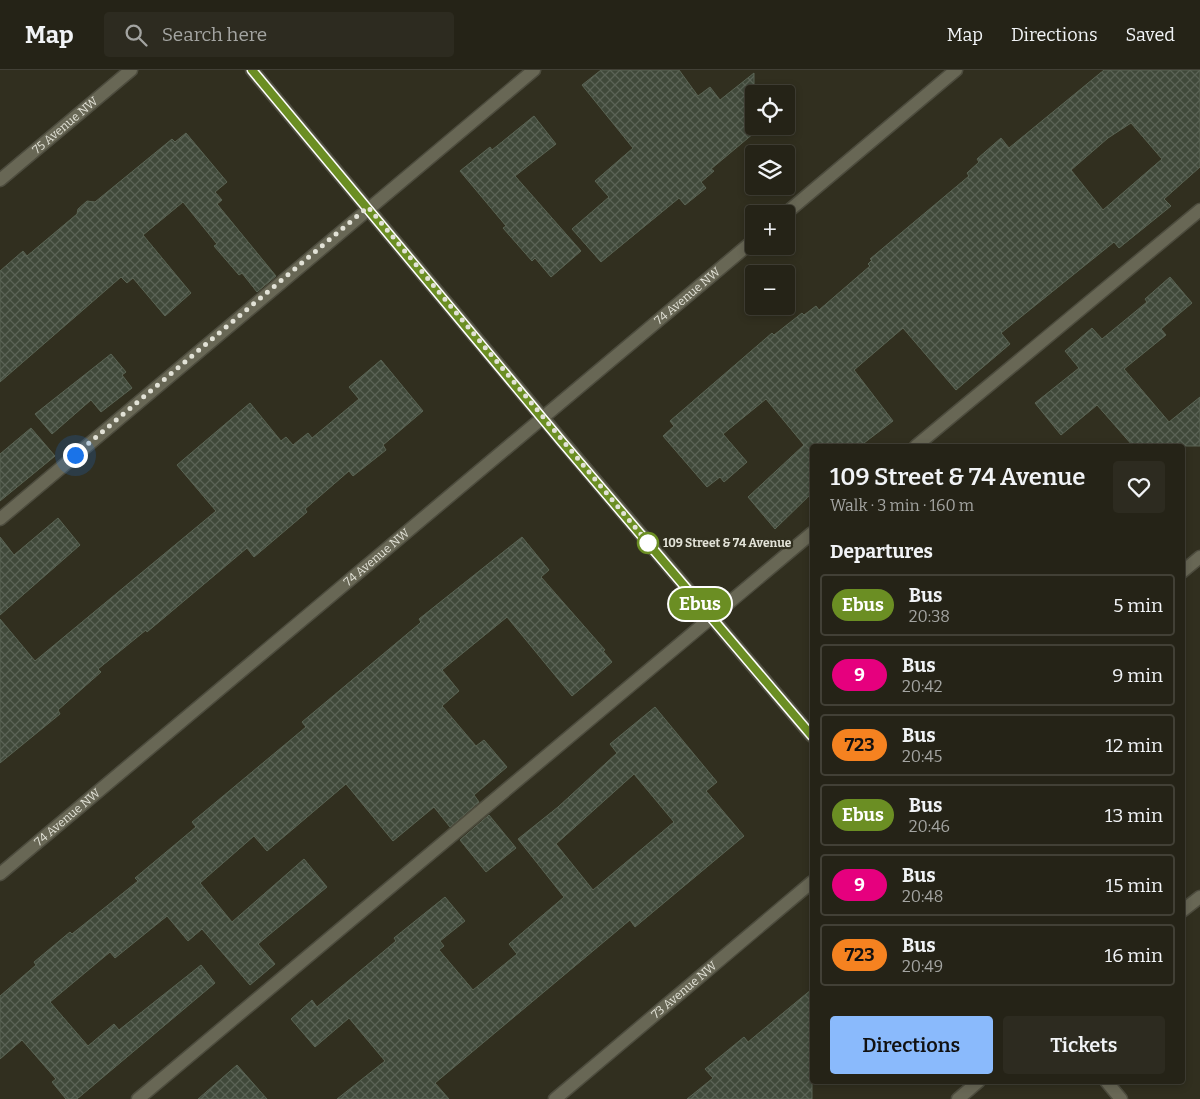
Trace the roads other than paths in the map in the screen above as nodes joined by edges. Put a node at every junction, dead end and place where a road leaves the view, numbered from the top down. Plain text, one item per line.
1 (131, 70) edge
2 (252, 70) edge
3 (534, 70) edge
4 (956, 70) edge
5 (0, 180) edge
6 (795, 206) edge
7 (368, 207) junction
8 (1200, 210) edge
9 (745, 248) edge
10 (542, 418) junction
11 (918, 444) edge
12 (0, 519) edge
13 (810, 535) edge
14 (1200, 557) edge
15 (1185, 570) edge
16 (711, 617) junction
17 (810, 734) edge
18 (0, 874) edge
19 (810, 884) edge
20 (1200, 897) edge
21 (1185, 910) edge
22 (976, 1084) edge
23 (1108, 1084) edge
24 (138, 1099) edge
25 (555, 1099) edge
26 (958, 1099) edge
27 (1121, 1099) edge

1 - 5 street, 75 Avenue NW
2 - 7 street
3 - 7 street
4 - 6 street
7 - 10 street
7 - 12 street
8 - 11 street
9 - 10 street, 74 Avenue NW
10 - 16 street
10 - 18 street, 74 Avenue NW
13 - 16 street
14 - 15 street
16 - 17 street
16 - 24 street
19 - 25 street, 73 Avenue NW
20 - 21 street
22 - 26 street
23 - 27 street

